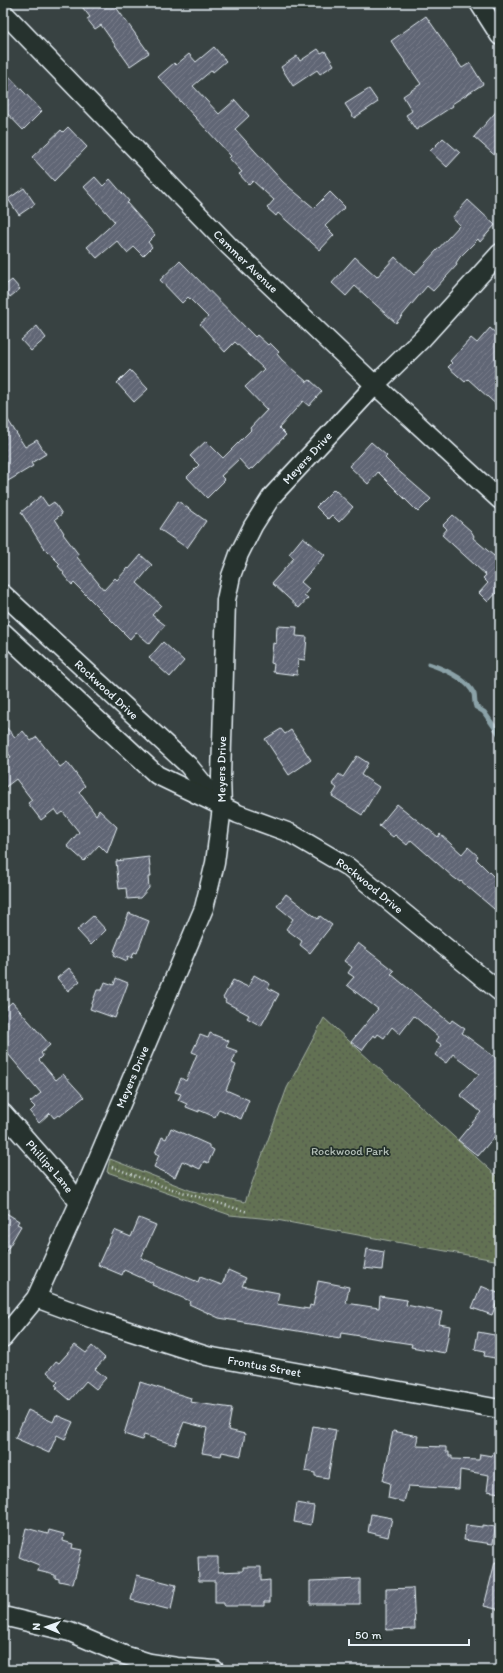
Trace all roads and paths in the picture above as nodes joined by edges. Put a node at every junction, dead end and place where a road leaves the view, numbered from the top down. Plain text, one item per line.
1 (479, 3) edge
2 (3, 12) edge
3 (500, 36) edge
4 (500, 253) edge
5 (375, 385) junction
6 (500, 500) edge
7 (3, 594) edge
8 (3, 632) edge
9 (222, 807) junction
10 (500, 992) edge
11 (3, 1113) edge
12 (97, 1161) junction
13 (79, 1203) junction
14 (248, 1212) dead end
15 (36, 1298) junction
16 (3, 1338) edge
17 (500, 1409) edge
18 (3, 1616) edge
19 (215, 1670) edge

1 - 3 street
2 - 5 street, Cammer Avenue
4 - 5 street, Meyers Drive
5 - 6 street, Cammer Avenue
5 - 9 street, Meyers Drive
7 - 9 street, Rockwood Drive
8 - 9 street, Rockwood Drive
9 - 10 street, Rockwood Drive
9 - 12 street, Meyers Drive
11 - 13 street, Phillips Lane
12 - 13 street, Meyers Drive
12 - 14 path
13 - 15 street, Meyers Drive
15 - 16 street, Meyers Drive
15 - 17 street, Frontus Street
18 - 19 street

